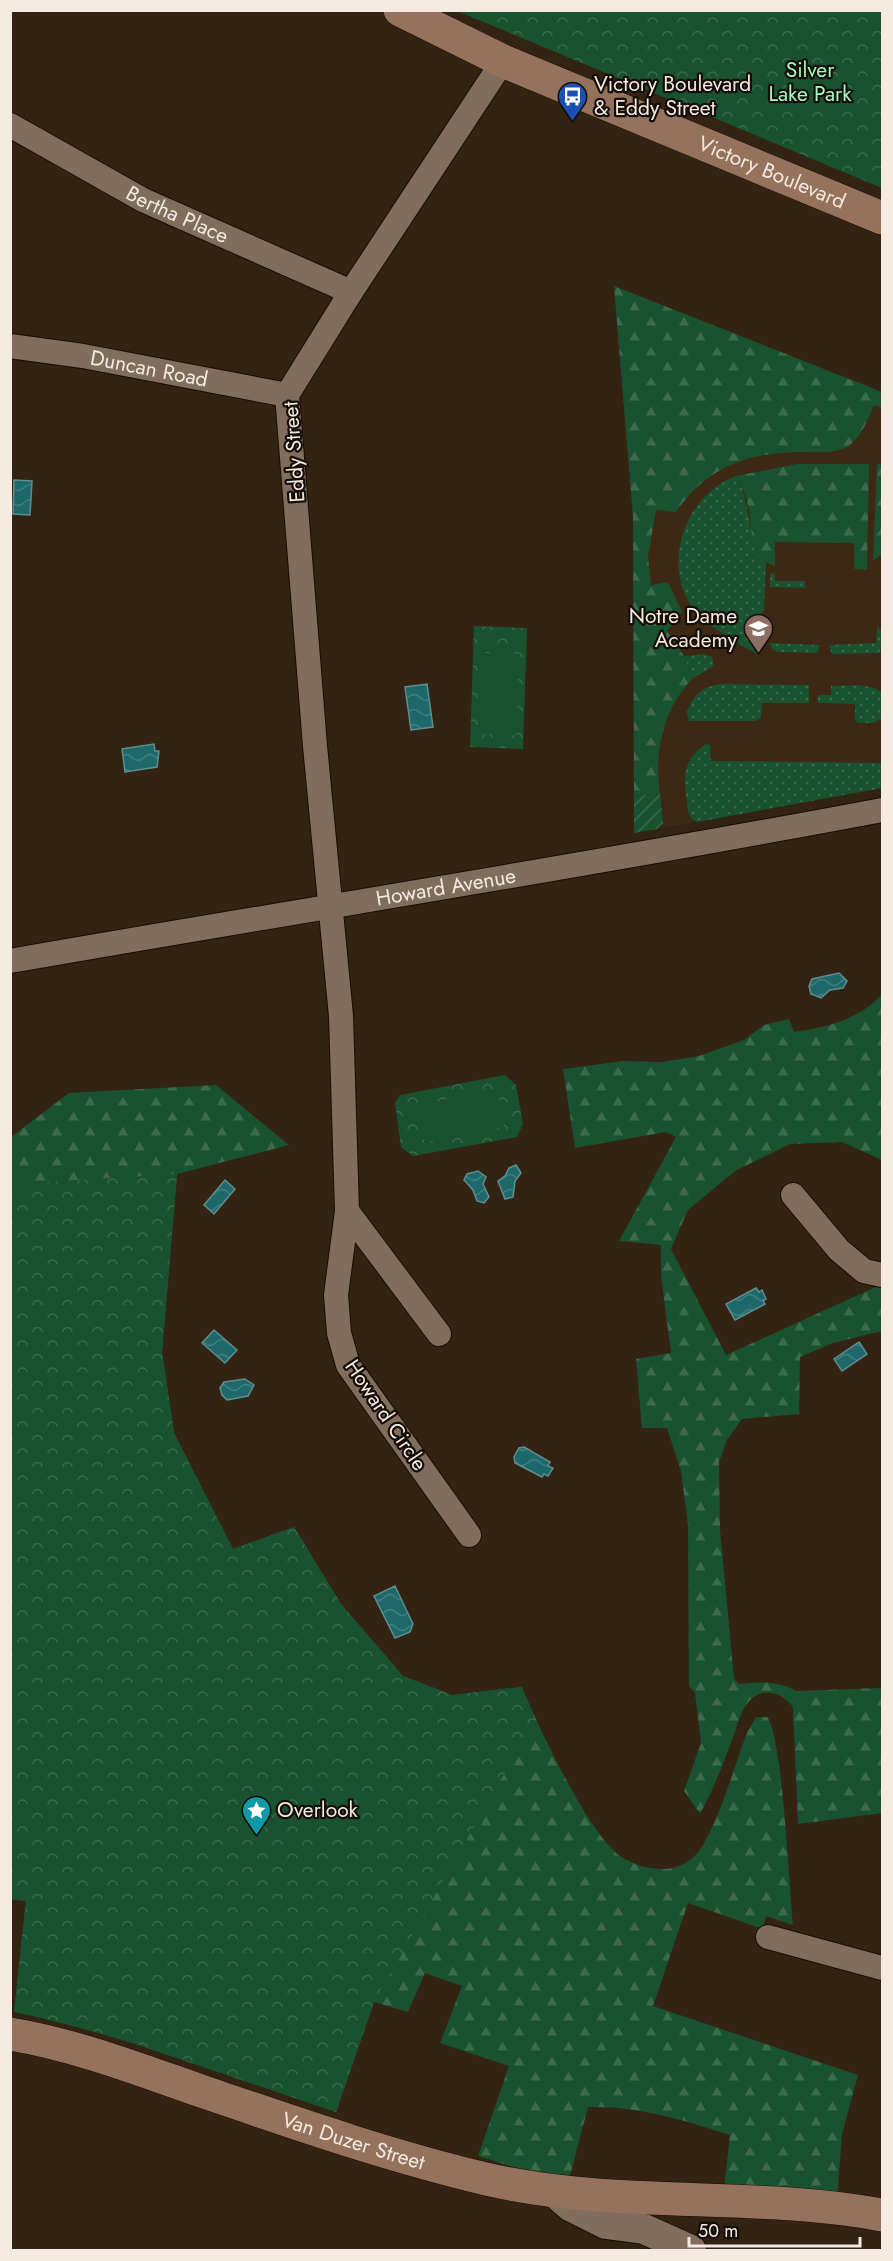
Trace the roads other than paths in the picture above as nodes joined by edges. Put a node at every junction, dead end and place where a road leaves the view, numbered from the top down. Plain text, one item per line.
1 (399, 10) edge
2 (503, 62) junction
3 (10, 125) edge
4 (882, 218) edge
5 (351, 292) junction
6 (10, 346) edge
7 (287, 395) junction
8 (882, 810) edge
9 (331, 904) junction
10 (10, 961) edge
11 (793, 1195) dead end
12 (347, 1211) junction
13 (882, 1275) edge
14 (439, 1334) dead end
15 (469, 1535) dead end
16 (768, 1937) dead end
17 (882, 1968) edge
18 (10, 2034) edge
19 (553, 2191) junction
20 (882, 2215) edge
21 (691, 2250) edge

1 - 2 main road, Victory Boulevard
2 - 4 main road, Victory Boulevard
2 - 5 street, Eddy Street
3 - 5 street, Bertha Place
5 - 7 street, Eddy Street
6 - 7 street, Duncan Road
7 - 9 street, Eddy Street
8 - 9 street, Howard Avenue
9 - 10 street, Howard Avenue
9 - 12 street, Howard Circle
11 - 13 street
12 - 14 street
12 - 15 street, Howard Circle
16 - 17 street
18 - 19 main road, Van Duzer Street
19 - 20 main road
19 - 21 street, Van Duzer Street

